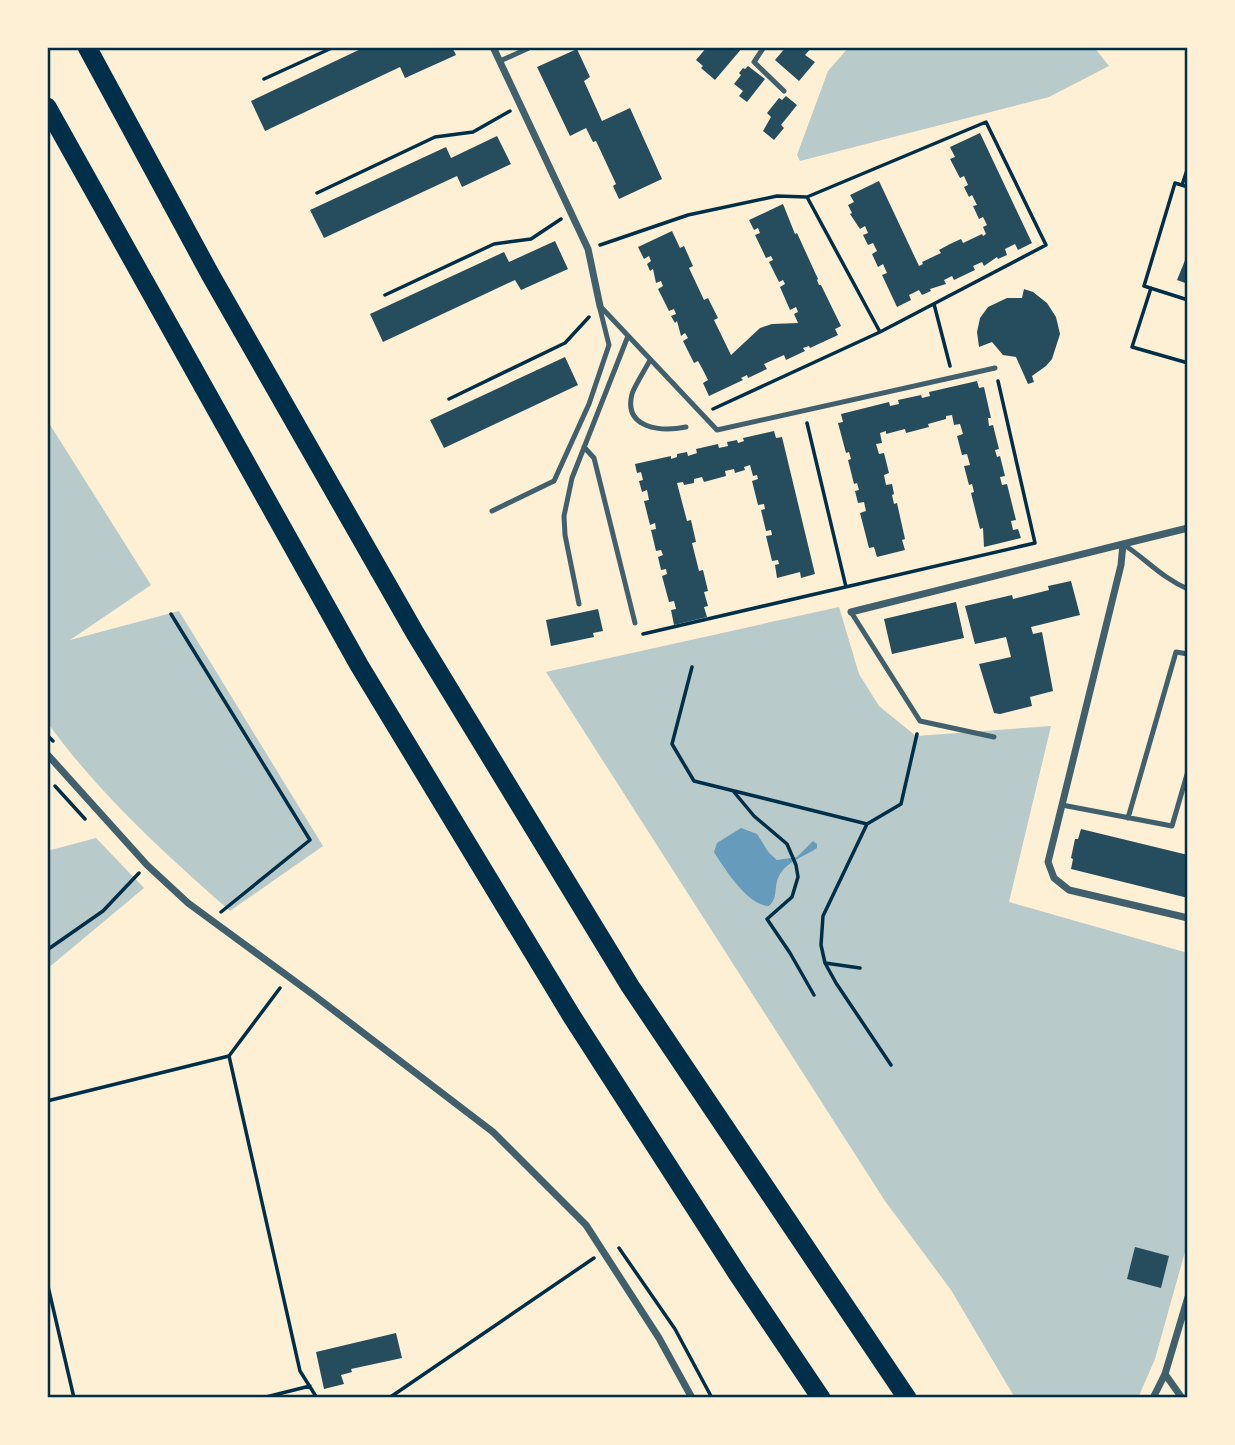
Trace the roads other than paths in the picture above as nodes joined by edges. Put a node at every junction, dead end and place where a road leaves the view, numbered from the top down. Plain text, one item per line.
1 (87, 47) edge
2 (494, 47) edge
3 (531, 47) edge
4 (764, 47) edge
5 (500, 61) junction
6 (783, 91) dead end
7 (47, 107) edge
8 (600, 306) junction
9 (628, 337) junction
10 (650, 360) junction
11 (995, 368) road end
12 (686, 427) dead end
13 (584, 447) junction
14 (492, 511) dead end
15 (1188, 528) edge
16 (1123, 544) junction
17 (1188, 589) edge
18 (579, 604) dead end
19 (851, 612) joint
20 (635, 623) road end
21 (1188, 654) edge
22 (994, 737) dead end
23 (47, 754) edge
24 (1188, 771) edge
25 (1062, 805) junction
26 (1129, 818) junction
27 (1188, 918) edge
28 (1188, 1297) edge
29 (1165, 1374) junction
30 (692, 1398) edge
31 (821, 1398) edge
32 (907, 1398) edge
33 (1153, 1398) edge
34 (1182, 1398) edge

1 - 32 highway
2 - 5 street
3 - 5 lane
4 - 6 lane
5 - 8 street
7 - 31 highway
8 - 9 lane
8 - 14 lane
9 - 10 lane
9 - 13 lane
10 - 11 lane
10 - 12 lane
13 - 18 lane
13 - 20 lane
15 - 16 street
16 - 17 lane
16 - 19 street
16 - 25 street
19 - 22 lane
21 - 26 lane
23 - 30 street
24 - 26 lane
25 - 26 lane
25 - 27 street
28 - 29 street
29 - 33 street
29 - 34 street

